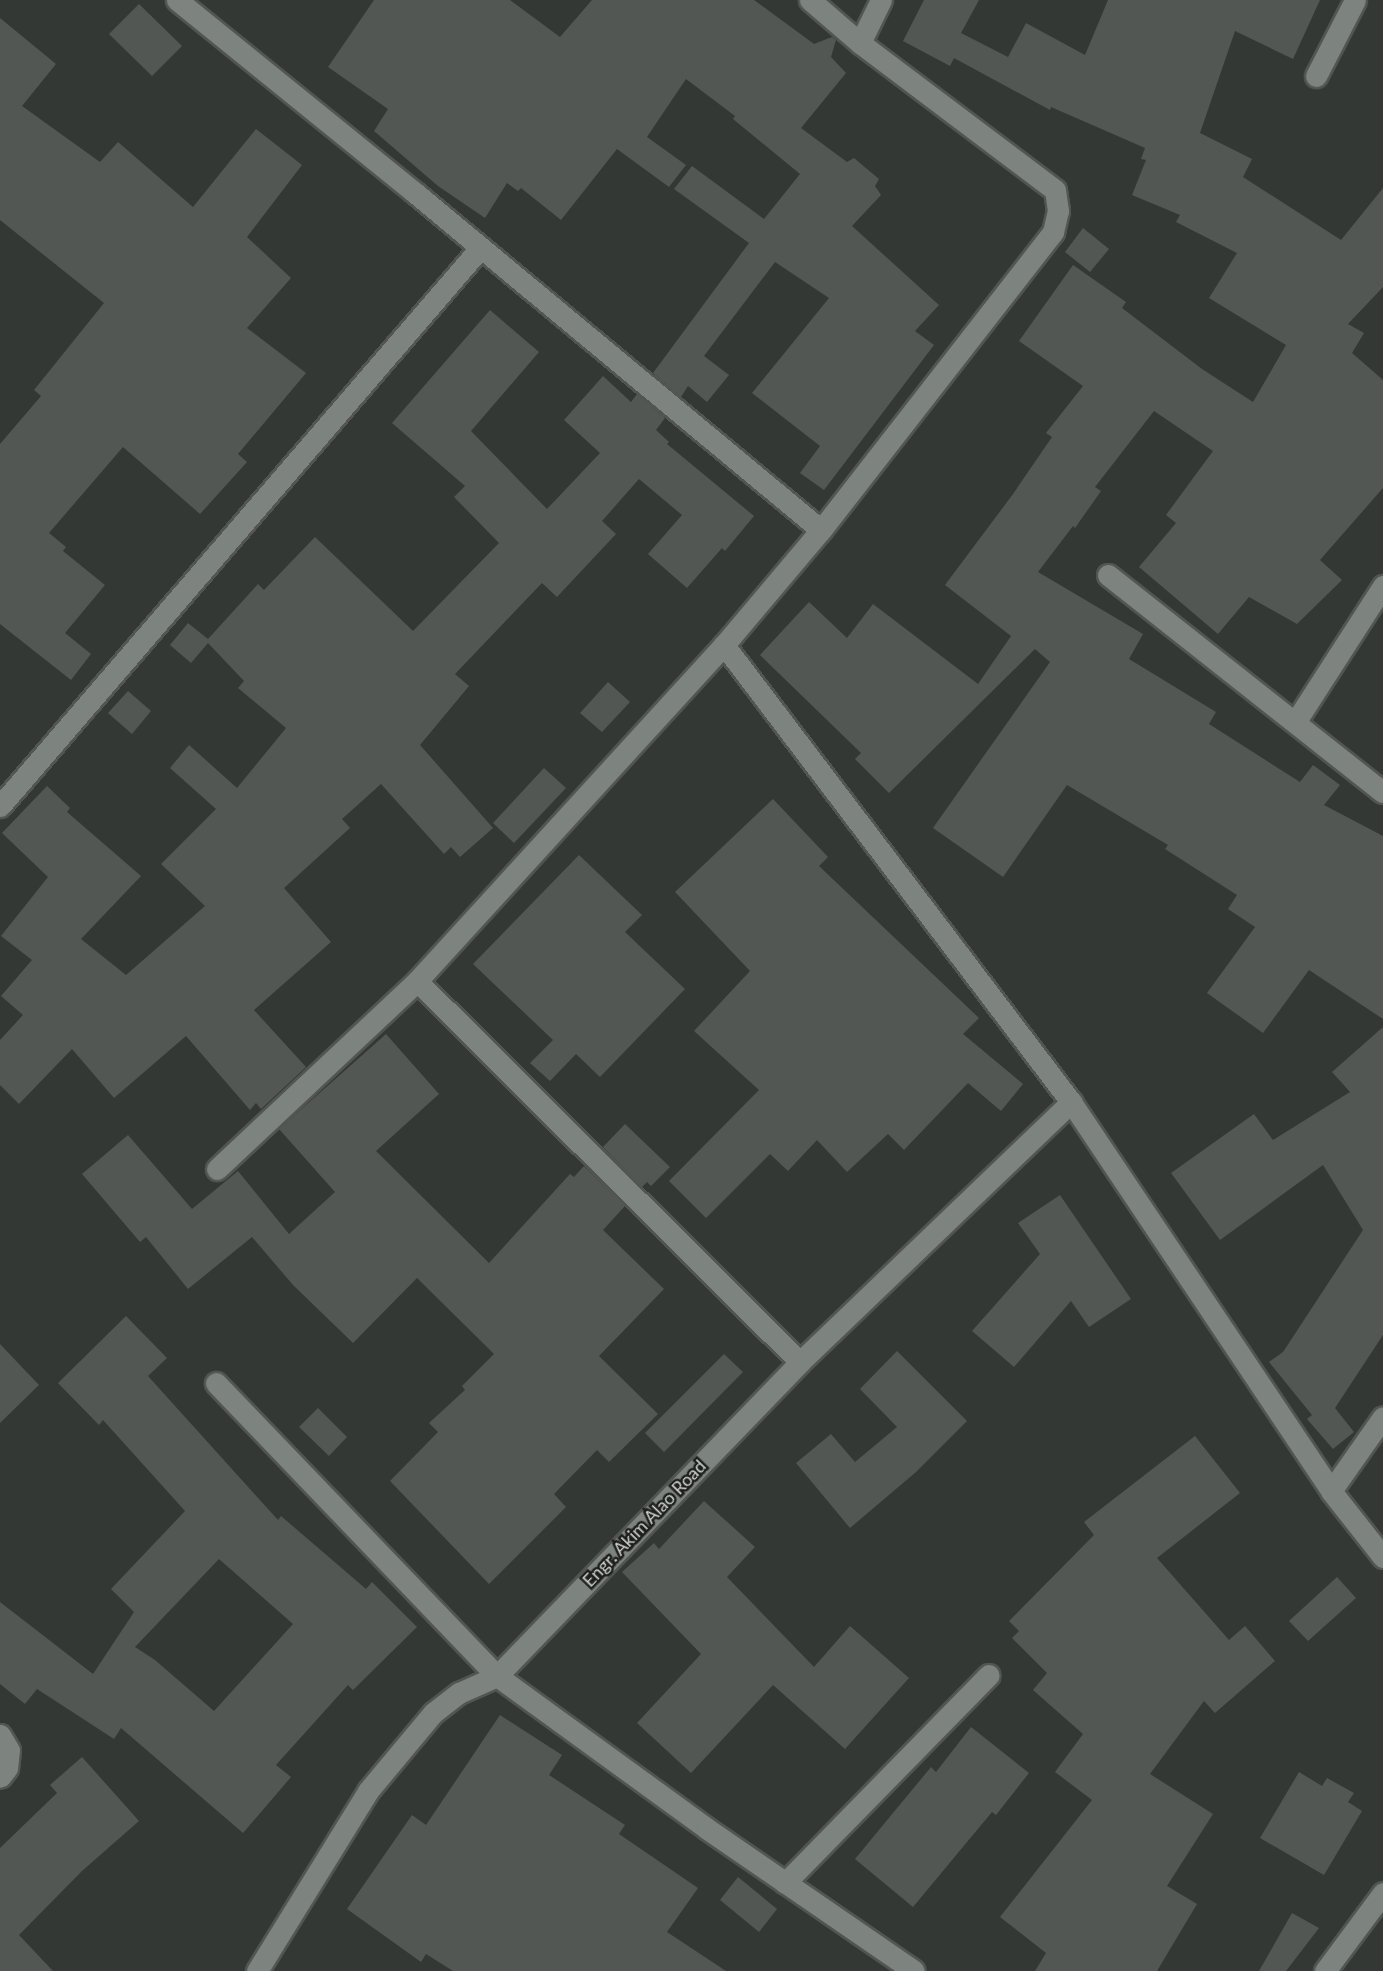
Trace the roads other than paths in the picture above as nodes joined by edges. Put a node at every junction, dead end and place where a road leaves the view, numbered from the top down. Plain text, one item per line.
1 (177, 0) edge
2 (810, 0) edge
3 (881, 0) edge
4 (1355, 0) edge
5 (860, 43) junction
6 (1316, 76) dead end
7 (481, 247) junction
8 (821, 530) junction
9 (1108, 575) dead end
10 (1383, 586) edge
11 (724, 645) junction
12 (1296, 721) junction
13 (1383, 792) edge
14 (0, 806) edge
15 (417, 981) junction
16 (1071, 1102) junction
17 (217, 1169) dead end
18 (800, 1362) junction
19 (216, 1384) dead end
20 (1383, 1417) edge
21 (1331, 1491) junction
22 (1383, 1557) edge
23 (497, 1675) junction
24 (989, 1675) dead end
25 (0, 1735) edge
26 (0, 1777) edge
27 (785, 1883) junction
28 (1383, 1893) edge
29 (257, 1971) edge
30 (914, 1971) edge
31 (1325, 1971) edge

1 - 7 street
2 - 5 street
3 - 5 street
4 - 6 street
5 - 8 street
7 - 8 street
7 - 14 street
8 - 11 street
9 - 12 street
10 - 12 street
11 - 15 street
11 - 16 street
12 - 13 street
15 - 17 street
15 - 18 street
16 - 18 street, Engr. Akim Alao Road
16 - 21 street
18 - 23 street, Engr. Akim Alao Road
19 - 23 street
20 - 21 street
21 - 22 street
23 - 27 street
23 - 29 street, Engr. Akim Alao Road
24 - 27 street
25 - 26 street
27 - 30 street
28 - 31 street

